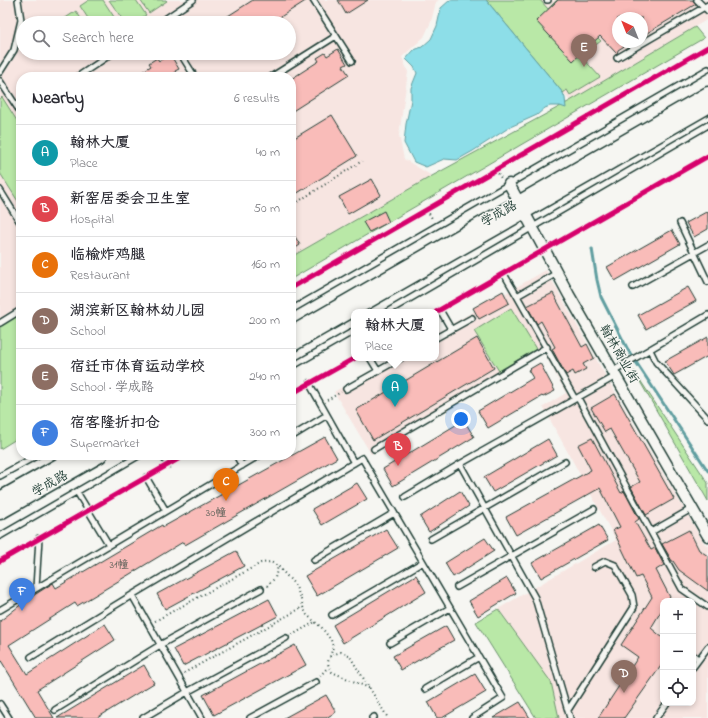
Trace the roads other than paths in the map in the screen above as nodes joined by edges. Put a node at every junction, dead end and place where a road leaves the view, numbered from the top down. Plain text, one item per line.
1 (18, 0) edge
2 (193, 0) edge
3 (313, 0) edge
4 (697, 0) edge
5 (707, 8) edge
6 (20, 16) edge
7 (169, 16) edge
8 (336, 36) junction
9 (16, 41) edge
10 (617, 58) dead end
11 (102, 60) edge
12 (185, 60) edge
13 (352, 61) dead end
14 (708, 69) edge
15 (0, 72) edge
16 (84, 72) edge
17 (193, 72) edge
18 (280, 72) edge
19 (0, 81) edge
20 (708, 94) edge
21 (16, 105) edge
22 (708, 106) edge
23 (708, 125) edge
24 (509, 184) junction
25 (0, 190) edge
26 (521, 207) junction
27 (16, 216) edge
28 (680, 222) dead end
29 (532, 228) junction
30 (708, 245) edge
31 (694, 253) junction
32 (557, 273) junction
33 (504, 274) dead end
34 (708, 282) edge
35 (633, 287) dead end
36 (517, 296) junction
37 (296, 307) edge
38 (352, 309) edge
39 (391, 309) edge
40 (351, 310) edge
41 (440, 310) dead end
42 (16, 313) edge
43 (708, 315) edge
44 (472, 318) dead end
45 (0, 323) edge
46 (451, 329) junction
47 (296, 331) edge
48 (351, 333) edge
49 (439, 336) edge
50 (296, 343) edge
51 (547, 347) junction
52 (650, 350) junction
53 (372, 361) edge
54 (396, 361) edge
55 (296, 364) edge
56 (378, 371) junction
57 (615, 374) junction
58 (310, 383) dead end
59 (346, 389) road end
60 (577, 398) junction
61 (327, 415) junction
62 (708, 419) edge
63 (296, 434) edge
64 (374, 449) dead end
65 (29, 460) edge
66 (69, 460) edge
67 (91, 460) edge
68 (131, 460) edge
69 (165, 460) edge
70 (239, 460) edge
71 (252, 460) edge
72 (565, 462) dead end
73 (354, 463) junction
74 (460, 464) junction
75 (168, 465) dead end
76 (242, 466) junction
77 (0, 476) edge
78 (146, 477) dead end
79 (77, 492) junction
80 (405, 497) dead end
81 (0, 499) edge
82 (484, 508) junction
83 (693, 508) junction
84 (594, 509) dead end
85 (166, 511) junction
86 (0, 512) edge
87 (394, 513) junction
88 (651, 532) junction
89 (0, 536) edge
90 (708, 536) edge
91 (39, 538) dead end
92 (431, 539) dead end
93 (109, 545) junction
94 (511, 556) junction
95 (314, 560) dead end
96 (423, 562) junction
97 (594, 567) dead end
98 (457, 587) dead end
99 (36, 588) junction
100 (261, 589) road end
101 (132, 595) junction
102 (690, 598) edge
103 (696, 601) edge
104 (708, 607) edge
105 (450, 608) junction
106 (0, 610) edge
107 (332, 615) dead end
108 (286, 638) road end
109 (390, 643) dead end
110 (160, 645) junction
111 (708, 647) edge
112 (479, 656) junction
113 (31, 657) dead end
114 (698, 659) joint
115 (696, 662) edge
116 (316, 682) road end
117 (425, 689) dead end
118 (187, 692) junction
119 (0, 704) edge
120 (665, 706) edge
121 (55, 710) dead end
122 (568, 710) junction
123 (9, 718) edge
124 (143, 718) edge
125 (202, 718) edge
126 (250, 718) edge
127 (472, 718) edge
128 (570, 718) edge
129 (656, 718) edge

1 - 6 lane
2 - 7 lane
3 - 8 lane
4 - 5 lane
5 - 10 lane
8 - 13 lane
8 - 18 lane
9 - 15 lane
11 - 16 lane
12 - 17 lane
14 - 24 lane
19 - 21 lane
20 - 26 main road, 学成路
22 - 26 main road, 学成路
23 - 29 lane
24 - 26 street, 翰林商业街
24 - 37 lane
25 - 27 lane
26 - 29 street, 翰林商业街
26 - 38 main road, 学成路
26 - 47 main road, 学成路
28 - 31 lane
29 - 32 street, 翰林商业街
29 - 39 lane
30 - 31 lane
31 - 34 lane
31 - 35 lane
32 - 36 lane
32 - 57 street, 翰林商业街
33 - 36 lane
36 - 51 lane
40 - 50 main road, 学成路
41 - 46 lane
42 - 45 lane
43 - 52 lane
44 - 46 lane
46 - 49 lane
48 - 55 lane
51 - 60 lane
51 - 64 lane
52 - 57 lane
52 - 62 lane
53 - 56 lane
54 - 56 lane
56 - 59 lane
57 - 60 lane
57 - 83 street, 翰林商业街
58 - 61 lane
60 - 74 lane
60 - 88 lane
61 - 63 lane
61 - 73 lane
65 - 77 lane
66 - 81 main road, 学成路
67 - 86 main road, 学成路
68 - 79 lane
69 - 75 lane
70 - 76 lane
71 - 76 lane
72 - 82 lane
73 - 87 lane
73 - 101 lane
74 - 80 lane
74 - 82 lane
76 - 85 lane
78 - 85 lane
79 - 89 lane
79 - 93 lane
82 - 92 lane
82 - 94 lane
83 - 88 lane
83 - 90 street, 翰林商业街
84 - 94 lane
85 - 93 lane
87 - 95 lane
87 - 96 lane
88 - 102 lane
91 - 99 lane
93 - 99 lane
94 - 98 lane
94 - 122 lane
96 - 105 lane
96 - 107 lane
97 - 122 lane
99 - 106 lane
100 - 110 lane
101 - 110 lane
101 - 113 lane
103 - 104 lane
105 - 109 lane
105 - 112 lane
108 - 118 lane
110 - 118 lane
110 - 121 lane
111 - 114 lane
112 - 117 lane
112 - 127 lane
114 - 115 lane
116 - 126 lane
118 - 124 lane
118 - 125 lane
119 - 123 lane
120 - 129 lane
122 - 128 lane

